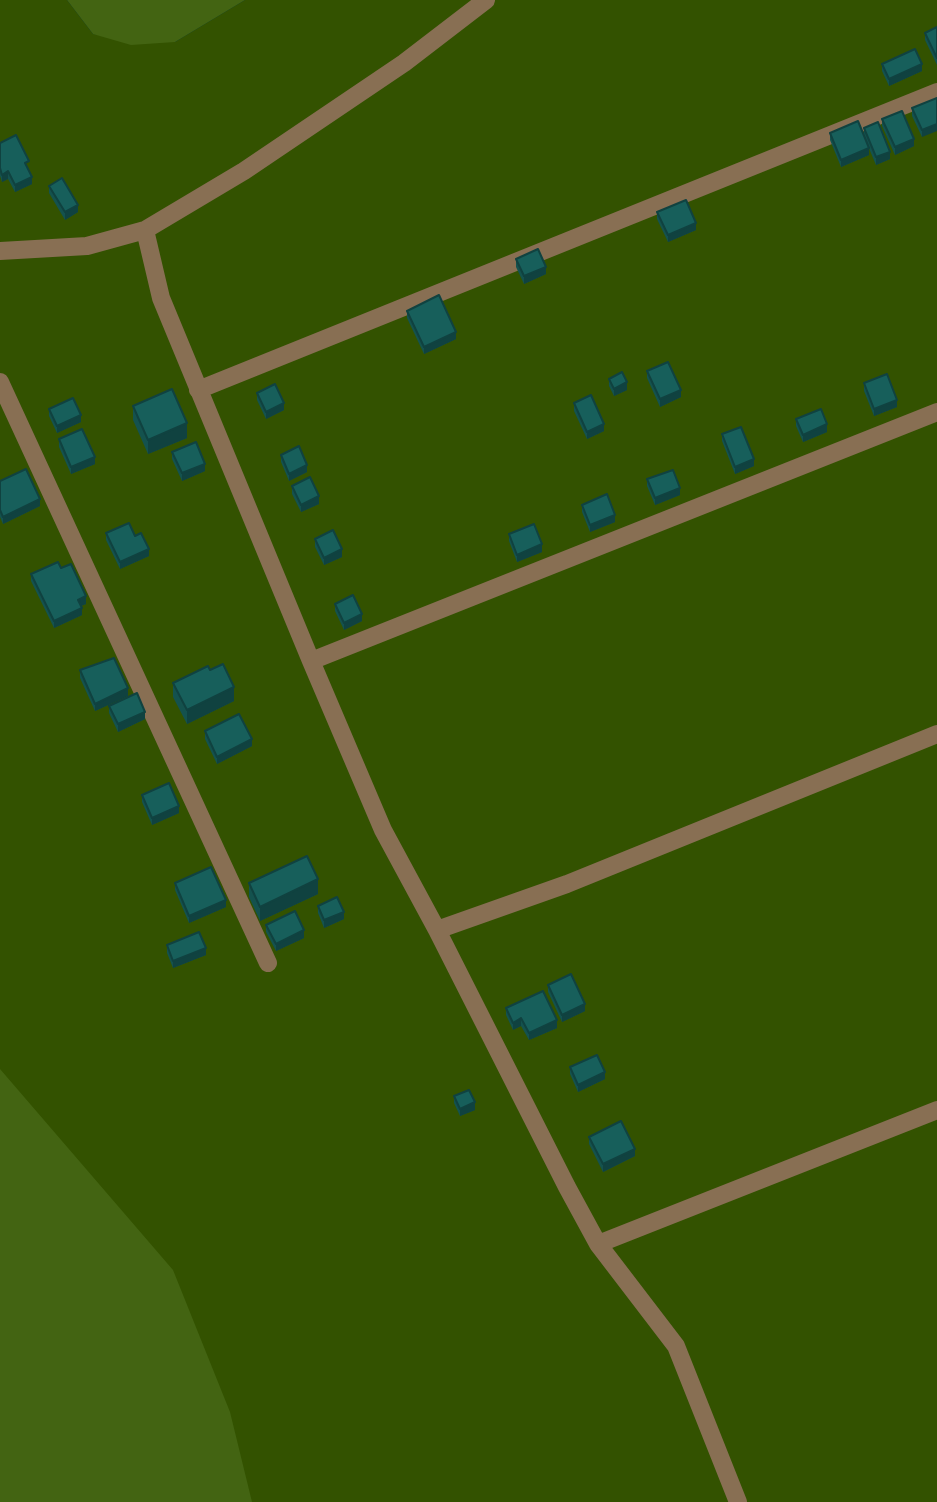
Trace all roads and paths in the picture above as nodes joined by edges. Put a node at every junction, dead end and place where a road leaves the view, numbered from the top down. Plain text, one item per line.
1 (486, 0) edge
2 (937, 92) edge
3 (145, 230) junction
4 (0, 251) edge
5 (0, 382) edge
6 (198, 390) junction
7 (937, 412) edge
8 (311, 661) junction
9 (937, 734) edge
10 (437, 930) junction
11 (268, 962) dead end
12 (937, 1110) edge
13 (598, 1244) junction
14 (738, 1502) edge

1 - 3 lane
2 - 6 lane
3 - 4 lane
3 - 6 lane
5 - 11 lane
6 - 8 lane
7 - 8 lane
8 - 10 lane
9 - 10 lane
10 - 13 lane
12 - 13 lane
13 - 14 lane

